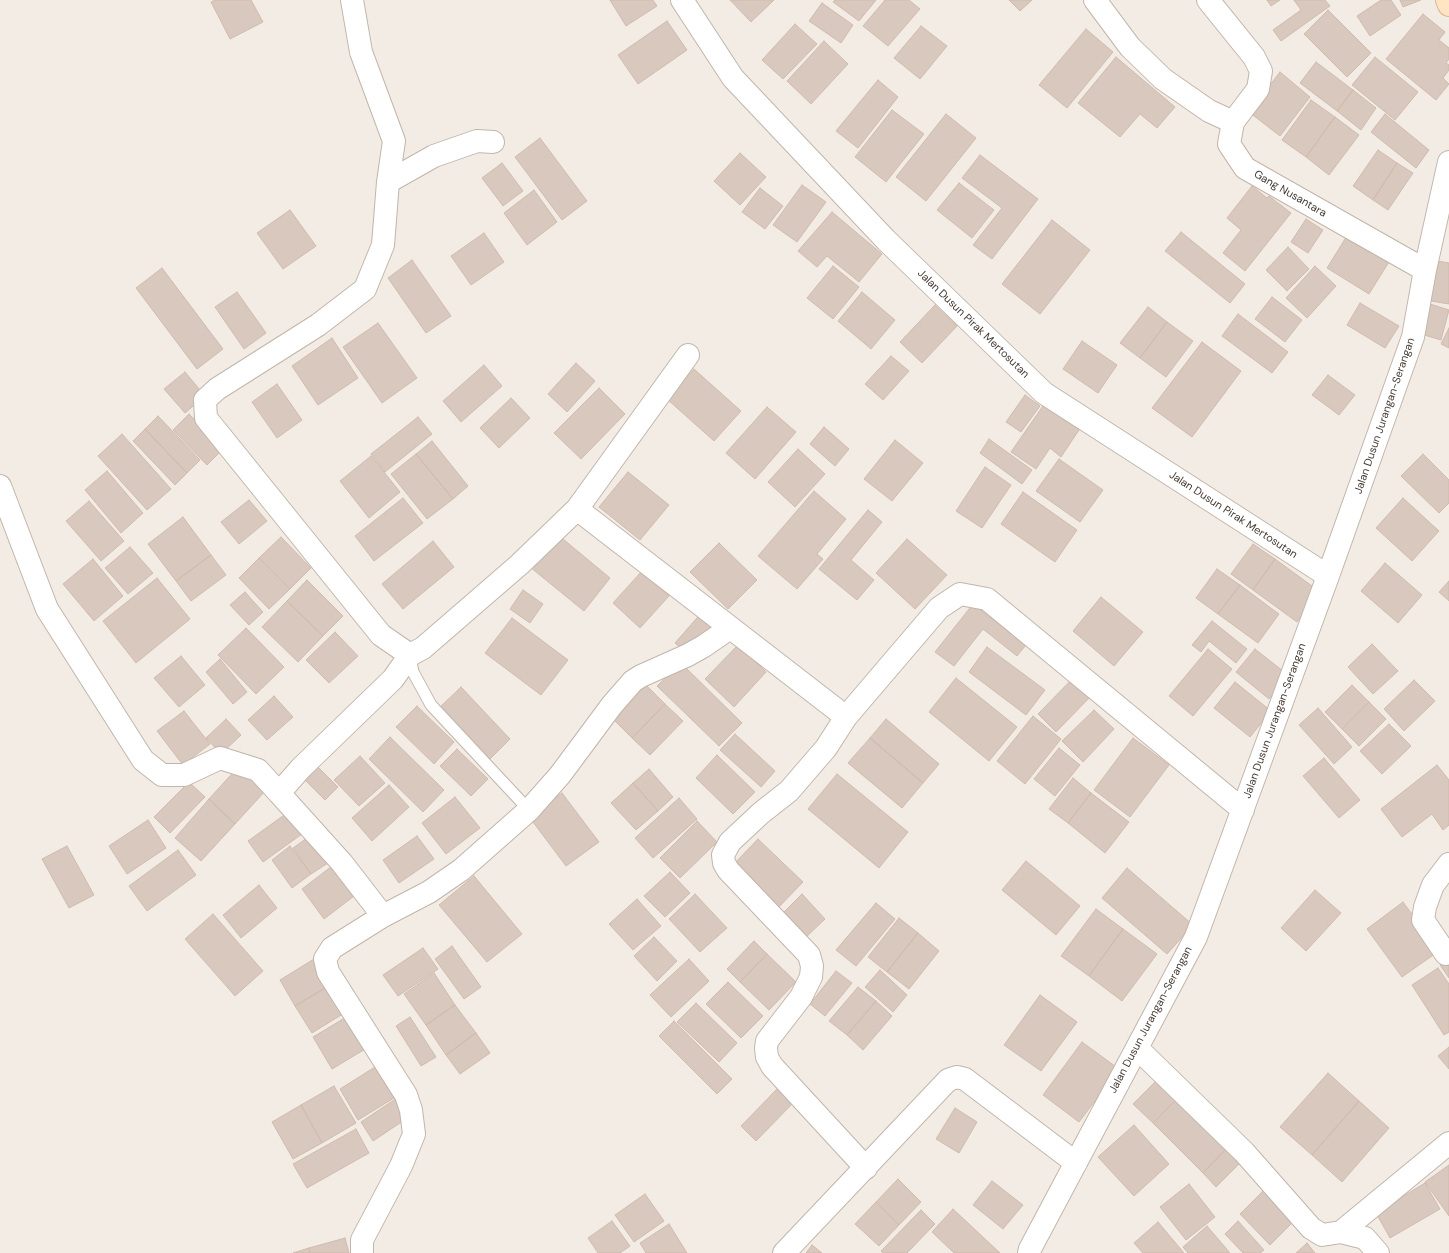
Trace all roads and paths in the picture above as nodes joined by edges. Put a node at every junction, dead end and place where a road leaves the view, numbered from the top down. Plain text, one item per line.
1 (352, 0) edge
2 (682, 0) edge
3 (1095, 0) edge
4 (1208, 0) edge
5 (1448, 0) edge
6 (1449, 5) edge
7 (1233, 122) junction
8 (493, 142) dead end
9 (1449, 162) edge
10 (388, 182) junction
11 (1425, 270) junction
12 (688, 355) dead end
13 (0, 486) edge
14 (577, 509) junction
15 (1328, 576) junction
16 (730, 628) junction
17 (410, 655) junction
18 (846, 717) junction
19 (279, 793) junction
20 (530, 810) junction
21 (1243, 810) junction
22 (1449, 864) edge
23 (384, 916) junction
24 (1446, 954) dead end
25 (1137, 1048) junction
26 (1449, 1143) edge
27 (1076, 1163) junction
28 (866, 1168) junction
29 (1341, 1232) junction
30 (362, 1253) edge
31 (784, 1253) edge
32 (1029, 1253) edge
33 (1378, 1253) edge

1 - 10 street
2 - 15 street, Jalan Dusun Pirak Mertosutan
3 - 7 street
4 - 7 street, Gang Nusantara
5 - 6 main road
7 - 11 street, Gang Nusantara
8 - 10 street
9 - 11 street, Jalan Dusun Jurangan-Serangan
10 - 17 street
11 - 15 street, Jalan Dusun Jurangan-Serangan
12 - 14 street
13 - 19 street
14 - 16 street
14 - 17 street
15 - 21 street, Jalan Dusun Jurangan-Serangan
16 - 18 street
16 - 20 street
17 - 19 street
17 - 20 lane
18 - 21 street
18 - 28 street
19 - 23 street
20 - 23 street
21 - 25 street, Jalan Dusun Jurangan-Serangan
22 - 24 street
23 - 30 street
25 - 27 street, Jalan Dusun Jurangan-Serangan
25 - 29 street
26 - 29 street
27 - 28 street
27 - 32 street, Jalan Dusun Jurangan-Serangan
28 - 31 street
29 - 33 street

